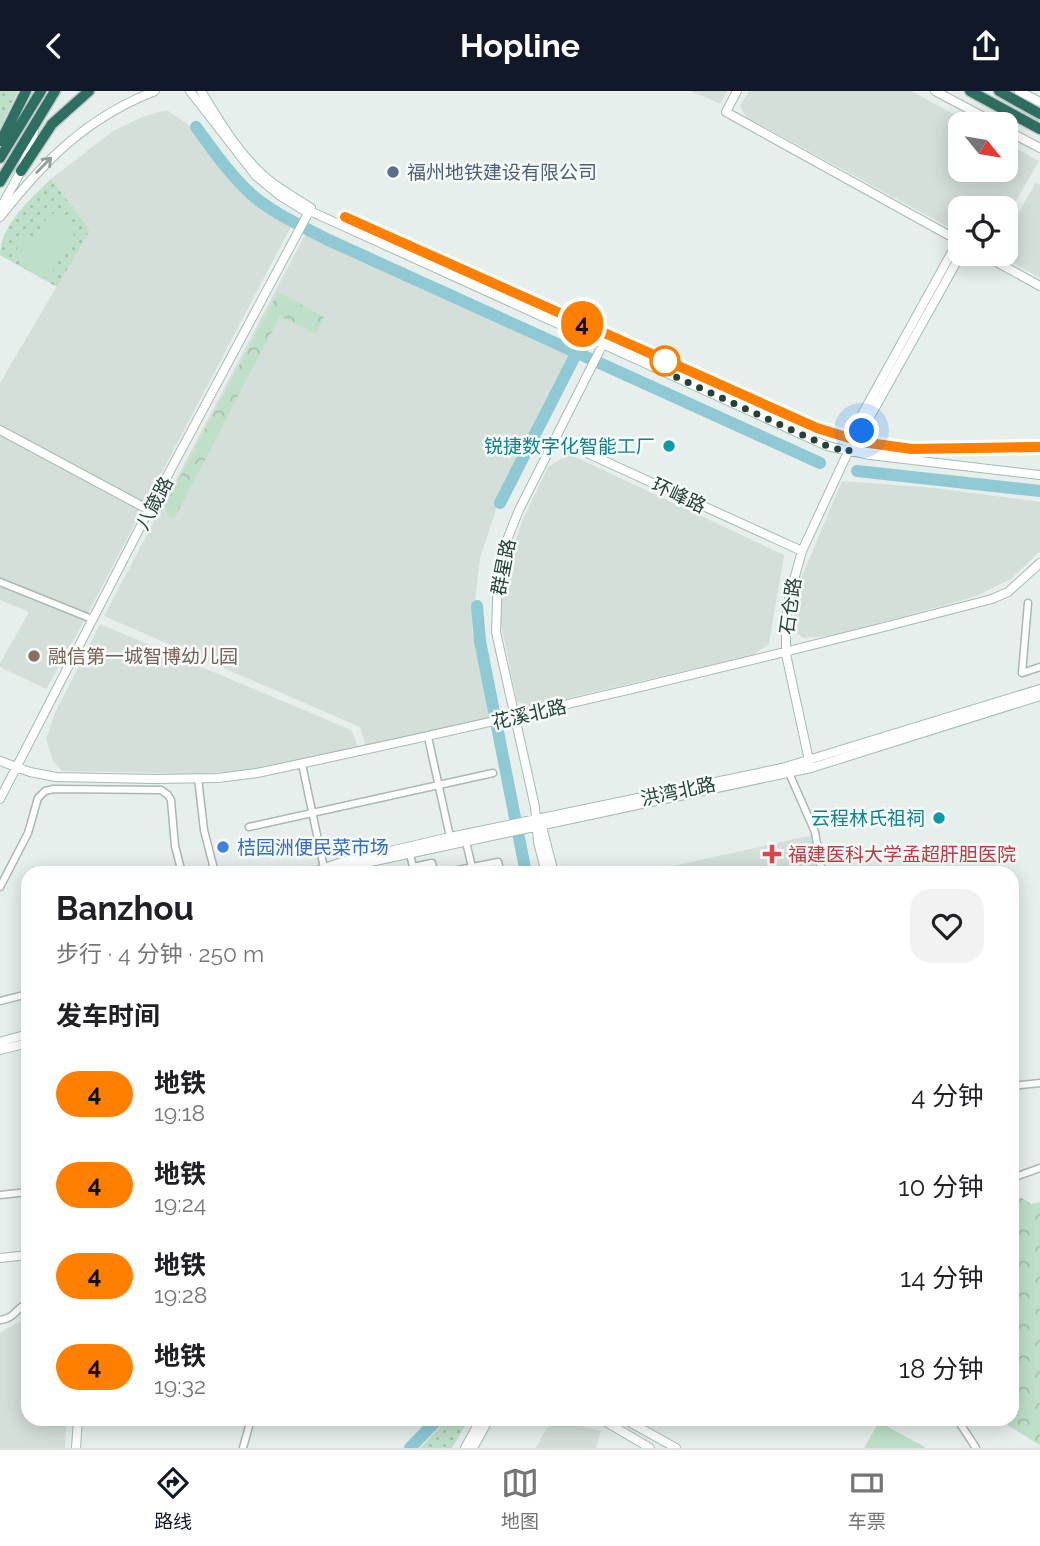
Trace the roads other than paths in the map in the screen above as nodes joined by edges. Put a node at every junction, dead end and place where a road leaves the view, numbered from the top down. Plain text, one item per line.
1 (26, 91) edge
2 (55, 91) edge
3 (89, 91) edge
4 (155, 91) edge
5 (190, 91) edge
6 (213, 91) edge
7 (737, 91) edge
8 (935, 91) edge
9 (970, 91) edge
10 (999, 91) edge
11 (1019, 91) edge
12 (39, 94) edge
13 (202, 94) edge
14 (1040, 103) edge
15 (47, 104) junction
16 (974, 112) edge
17 (1040, 114) edge
18 (1040, 129) edge
19 (1018, 136) edge
20 (1, 142) edge
21 (1040, 148) edge
22 (0, 158) edge
23 (20, 171) junction
24 (0, 182) edge
25 (0, 209) edge
26 (308, 213) junction
27 (0, 217) edge
28 (948, 235) edge
29 (948, 261) edge
30 (954, 266) edge
31 (1004, 266) edge
32 (1040, 286) edge
33 (603, 344) junction
34 (0, 431) edge
35 (556, 439) junction
36 (848, 452) junction
37 (1040, 475) edge
38 (149, 510) junction
39 (802, 551) junction
40 (1040, 563) edge
41 (0, 582) edge
42 (1028, 603) dead end
43 (92, 619) junction
44 (786, 653) junction
45 (1040, 667) edge
46 (1040, 689) edge
47 (1040, 696) edge
48 (516, 717) junction
49 (428, 737) junction
50 (0, 761) edge
51 (302, 764) junction
52 (810, 765) junction
53 (18, 767) junction
54 (493, 773) dead end
55 (789, 773) junction
56 (198, 778) junction
57 (119, 779) junction
58 (439, 785) junction
59 (114, 790) junction
60 (124, 790) junction
61 (0, 799) edge
62 (313, 813) junction
63 (539, 823) junction
64 (249, 827) dead end
65 (515, 828) junction
66 (450, 837) junction
67 (466, 842) junction
68 (410, 854) junction
69 (180, 866) edge
70 (213, 866) edge
71 (326, 866) edge
72 (342, 866) edge
73 (348, 866) edge
74 (413, 866) edge
75 (418, 866) edge
76 (433, 866) edge
77 (472, 866) edge
78 (477, 866) edge
79 (499, 866) edge
80 (544, 866) edge
81 (552, 866) edge
82 (821, 866) edge
83 (0, 887) edge
84 (21, 996) edge
85 (0, 1001) edge
86 (21, 1036) edge
87 (0, 1042) edge
88 (21, 1045) edge
89 (0, 1051) edge
90 (1040, 1083) edge
91 (1019, 1086) edge
92 (1040, 1168) edge
93 (1019, 1176) edge
94 (21, 1193) edge
95 (0, 1195) edge
96 (21, 1256) edge
97 (0, 1258) edge
98 (21, 1307) edge
99 (0, 1320) edge
100 (78, 1426) edge
101 (249, 1426) edge
102 (477, 1426) edge
103 (485, 1426) edge
104 (613, 1426) edge
105 (637, 1426) edge
106 (962, 1426) edge
107 (76, 1448) edge
108 (243, 1448) edge
109 (465, 1448) edge
110 (473, 1448) edge
111 (650, 1448) edge
112 (676, 1448) edge
113 (976, 1448) edge

1 - 20 highway
2 - 15 highway
3 - 23 highway
27 -> 4 street
5 - 13 street
5 - 26 street
6 - 13 street
7 - 28 street
8 - 16 street
9 - 18 highway
10 - 17 highway
11 - 14 street
12 - 20 street
12 - 22 highway
13 - 26 street
15 - 23 street
15 - 24 highway
19 - 21 street
23 - 25 street
26 - 33 street
26 - 38 street, 八箴路
29 - 36 street, 石仓路
30 - 36 street, 石仓路
31 - 32 street
33 - 35 street, 群星路
33 - 36 street
34 - 38 street
35 - 39 street, 环峰路
35 - 48 street, 群星路
36 - 37 street
36 - 39 street, 石仓路
38 - 43 street, 八箴路
39 - 44 street, 石仓路
40 - 44 street, 花溪北路
41 - 43 street
42 - 45 street
43 - 53 street, 八箴路
44 - 48 street, 花溪北路
44 - 52 street, 石仓路
46 - 52 street, 洪湾北路
47 - 52 street, 洪湾北路
48 - 49 street, 花溪北路
48 - 63 street, 群星路
49 - 51 street, 花溪北路
49 - 58 street
50 - 53 street, 花溪北路
51 - 56 street, 花溪北路
51 - 62 street
52 - 55 street, 洪湾北路
52 - 63 street, 洪湾北路
53 - 57 street, 花溪北路
53 - 61 street, 八箴路
54 - 58 street
55 - 63 street, 洪湾北路
55 - 82 street
56 - 57 street, 花溪北路
56 - 70 street
57 - 59 street
57 - 60 street
58 - 62 street
58 - 66 street
59 - 60 street
59 - 83 street
60 - 69 street
62 - 64 street
62 - 71 street
63 - 65 street, 洪湾北路
63 - 80 street
63 - 81 street
65 - 66 street, 洪湾北路
65 - 67 street, 洪湾北路
66 - 72 street, 洪湾北路
67 - 68 street, 洪湾北路
67 - 77 street
68 - 73 street, 洪湾北路
68 - 74 street
75 - 76 street
78 - 79 street
84 - 85 street
86 - 87 street
88 - 89 street
90 - 91 street
92 - 93 street
94 - 95 street
96 - 97 street
98 - 99 street
100 - 107 street
101 - 108 street
102 - 109 street
103 - 110 street
104 - 111 street
105 - 112 street
106 - 113 street

